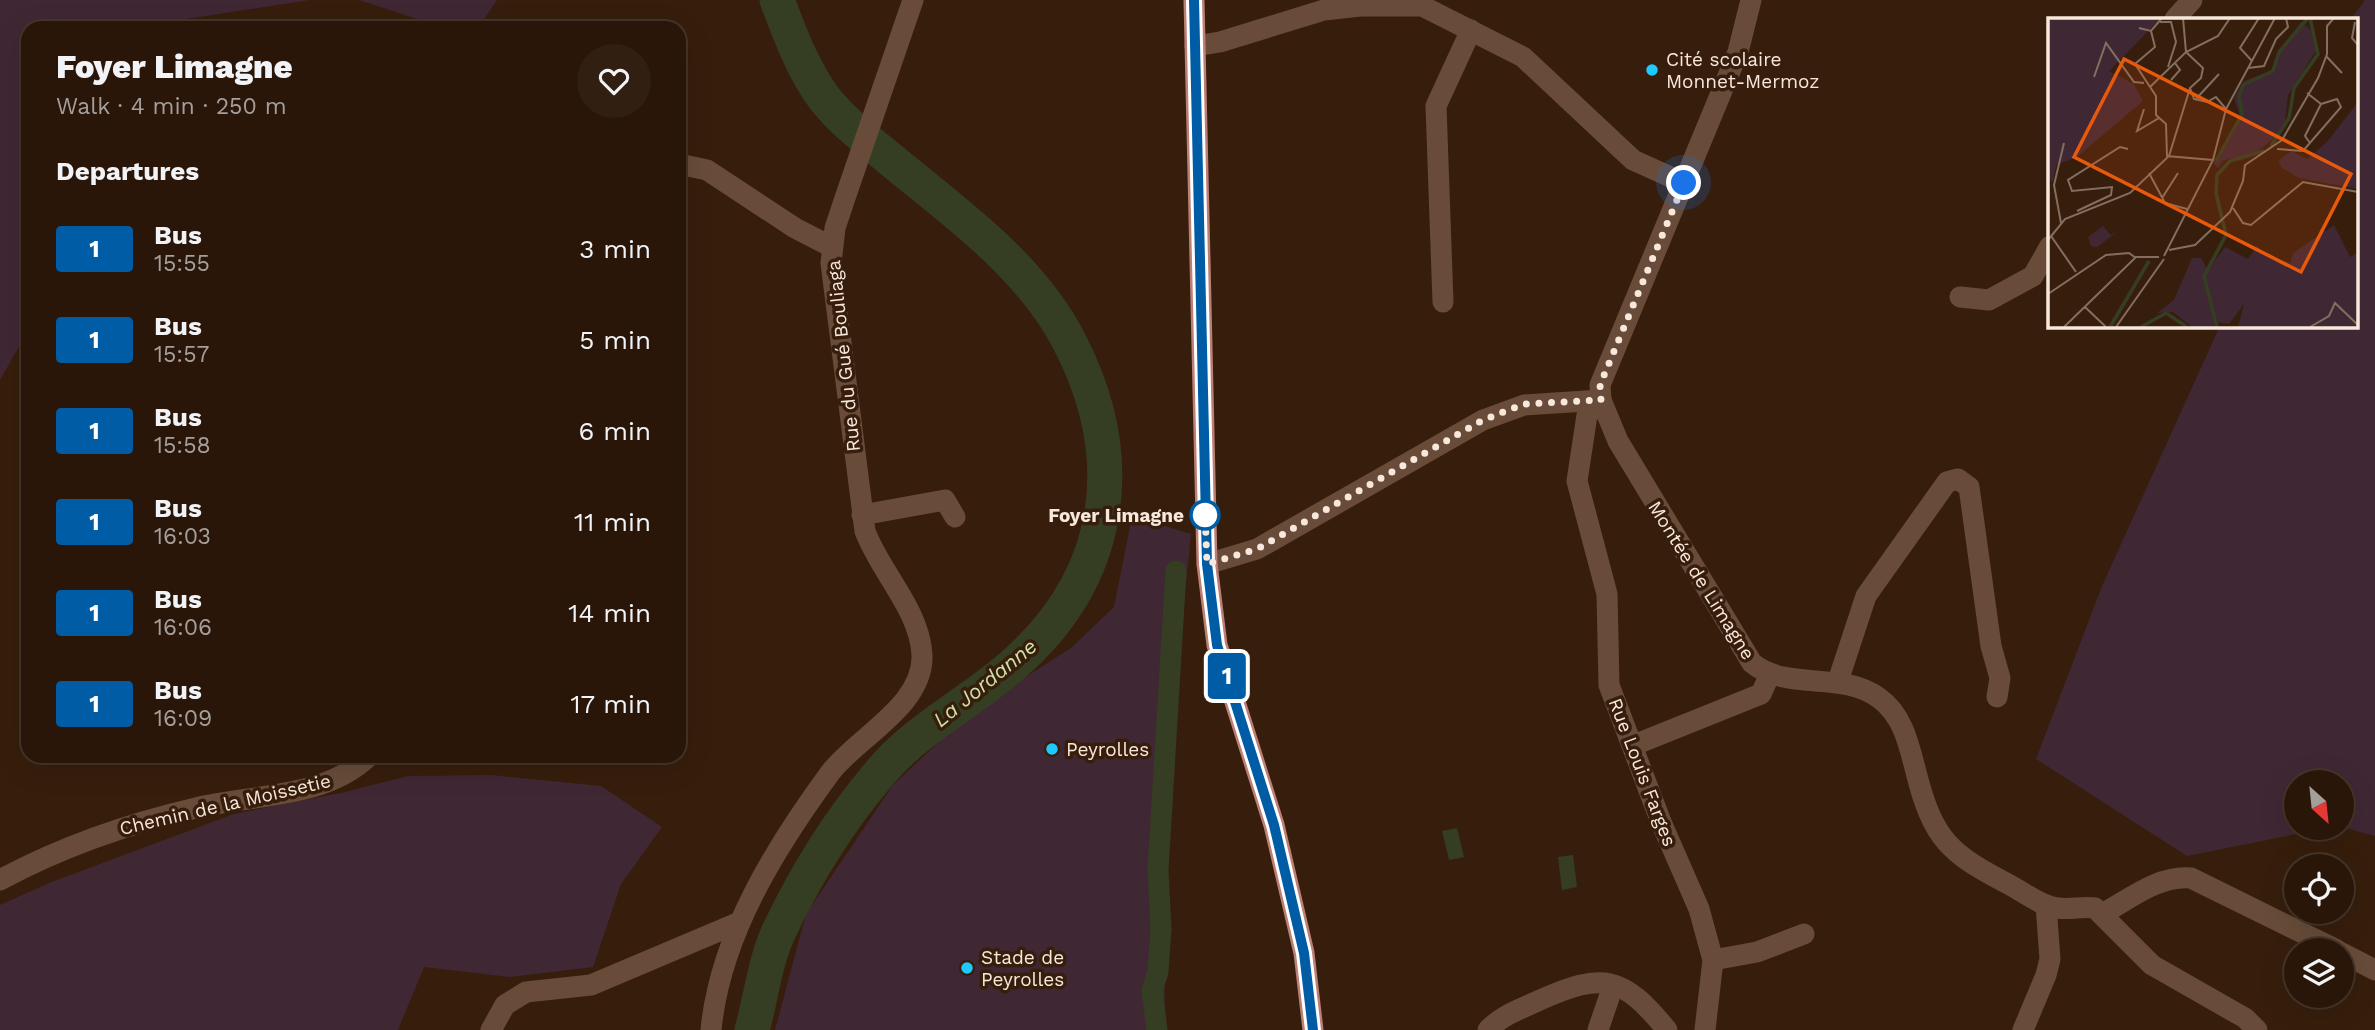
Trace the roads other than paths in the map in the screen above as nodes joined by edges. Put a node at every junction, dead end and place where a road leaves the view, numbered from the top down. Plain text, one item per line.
1 (913, 0) edge
2 (1194, 0) edge
3 (1751, 0) edge
4 (2192, 0) edge
5 (2176, 18) edge
6 (1471, 30) junction
7 (1195, 46) junction
8 (686, 166) edge
9 (1684, 183) junction
10 (832, 247) junction
11 (2048, 248) edge
12 (1960, 297) dead end
13 (1443, 302) dead end
14 (1601, 400) junction
15 (862, 515) junction
16 (955, 517) dead end
17 (1207, 564) junction
18 (1770, 674) junction
19 (1838, 681) junction
20 (1997, 697) dead end
21 (1634, 746) junction
22 (360, 763) edge
23 (0, 880) edge
24 (2046, 905) junction
25 (2104, 913) junction
26 (740, 922) junction
27 (1804, 934) dead end
28 (2313, 938) edge
29 (2354, 959) edge
30 (1713, 960) junction
31 (2375, 970) edge
32 (1613, 986) junction
33 (491, 1030) edge
34 (711, 1030) edge
35 (1313, 1030) edge
36 (1488, 1030) edge
37 (1598, 1030) edge
38 (1667, 1030) edge
39 (1705, 1030) edge
40 (2023, 1030) edge
41 (2257, 1030) edge

1 - 10 street, Rue du Gué Bouliaga
2 - 7 main road
3 - 9 street, Rue Louis Farges
4 - 5 street
6 - 7 street
6 - 9 street
6 - 13 street
7 - 17 main road
8 - 10 street
9 - 14 street, Rue Louis Farges
10 - 15 street, Rue du Gué Bouliaga
11 - 12 street
14 - 17 street
14 - 18 street, Montée de Limagne
14 - 21 street, Rue Louis Farges
15 - 16 street
15 - 26 street, Rue du Gué Bouliaga
17 - 35 main road
18 - 19 street, Montée de Limagne
18 - 21 street
19 - 20 street
19 - 24 street, Montée de Limagne
21 - 30 street, Rue Louis Farges
22 - 23 street, Chemin de la Moissetie
24 - 25 street, Montée de Limagne
24 - 40 street
25 - 28 street
25 - 41 street
26 - 33 street
26 - 34 street, Rue du Gué Bouliaga
27 - 30 street
29 - 31 street
30 - 39 street, Rue Louis Farges
32 - 36 street
32 - 37 street
32 - 38 street

